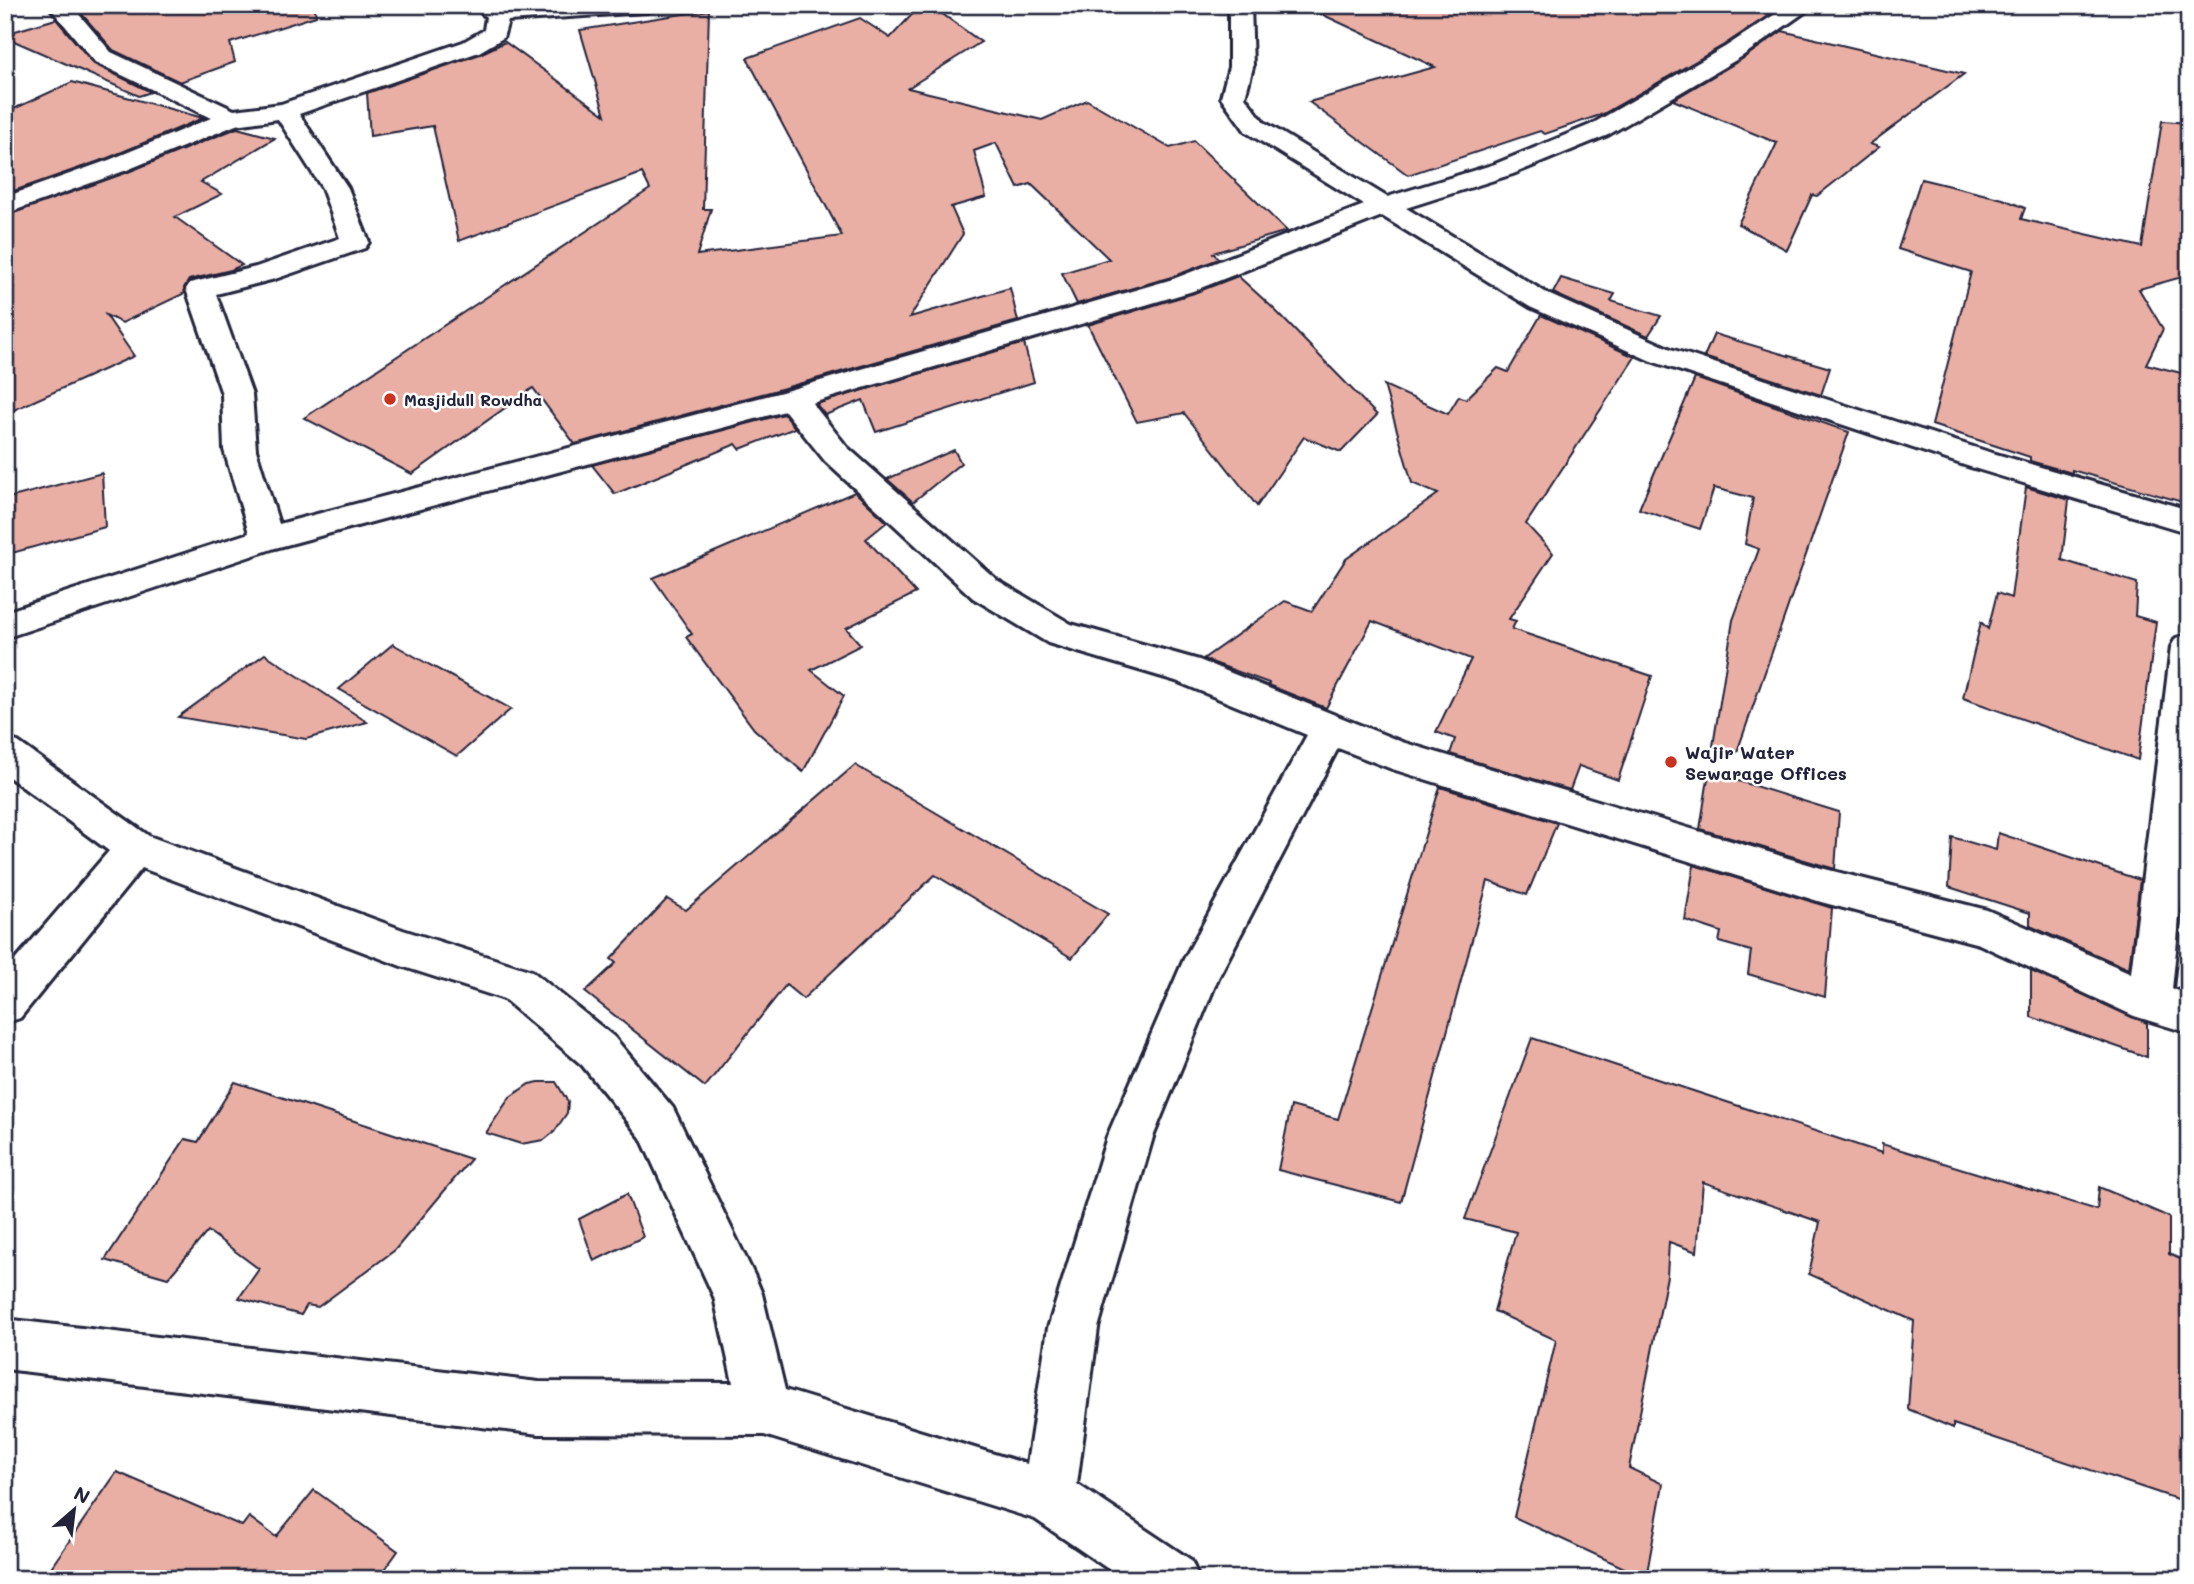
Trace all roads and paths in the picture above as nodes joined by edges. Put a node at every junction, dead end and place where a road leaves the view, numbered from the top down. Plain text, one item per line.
1 (58, 5) edge
2 (646, 5) edge
3 (1240, 5) edge
4 (1804, 5) edge
5 (490, 10) edge
6 (285, 111) junction
7 (231, 118) junction
8 (5, 206) edge
9 (1384, 206) junction
10 (792, 399) junction
11 (2189, 522) edge
12 (267, 539) junction
13 (5, 625) edge
14 (2189, 647) edge
15 (1329, 729) junction
16 (5, 753) edge
17 (135, 848) junction
18 (2149, 1002) junction
19 (5, 1004) edge
20 (2189, 1014) edge
21 (5, 1344) edge
22 (764, 1409) junction
23 (1049, 1497) junction
24 (1155, 1574) edge

1 - 7 street
2 - 5 street
3 - 9 street
4 - 9 street
5 - 6 street
6 - 7 street
6 - 12 street
7 - 8 street
9 - 10 street
9 - 11 street
10 - 12 street
10 - 15 street
12 - 13 street
14 - 18 street
15 - 18 street
15 - 23 street
16 - 17 street
17 - 19 street
17 - 22 street
18 - 20 street
21 - 22 street
22 - 23 street
23 - 24 street

